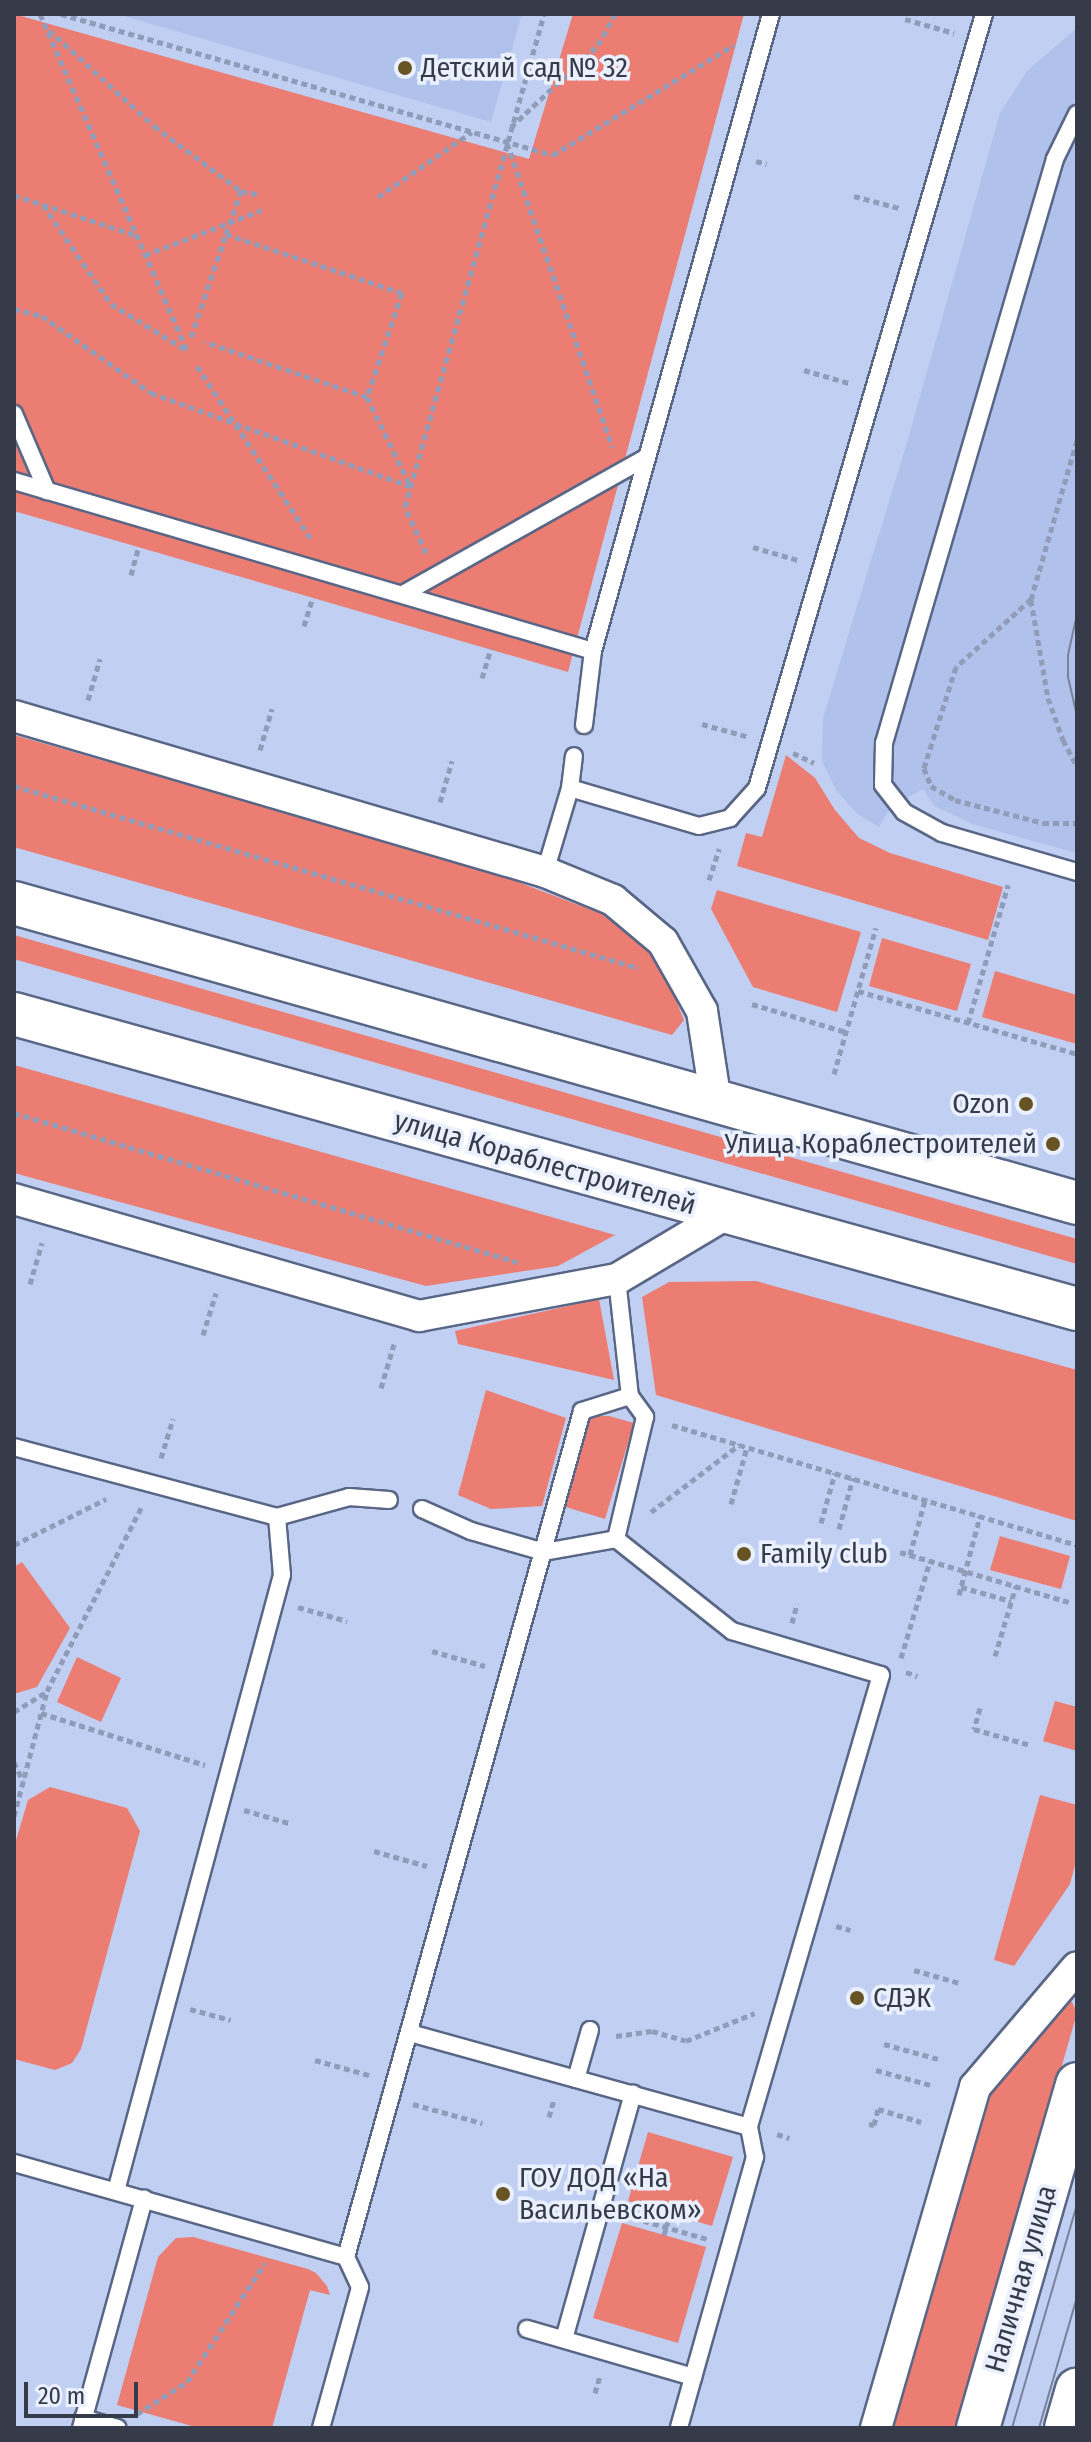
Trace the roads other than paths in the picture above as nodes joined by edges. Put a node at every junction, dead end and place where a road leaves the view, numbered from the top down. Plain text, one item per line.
1 (984, 14) edge
2 (770, 19) edge
3 (1077, 114) edge
4 (14, 414) edge
5 (647, 457) junction
6 (14, 481) edge
7 (47, 491) junction
8 (403, 594) junction
9 (593, 651) junction
10 (14, 716) edge
11 (584, 725) dead end
12 (574, 756) dead end
13 (570, 788) junction
14 (545, 872) junction
15 (1077, 872) edge
16 (14, 903) edge
17 (14, 1014) edge
18 (716, 1102) junction
19 (14, 1199) edge
20 (1077, 1203) edge
21 (726, 1214) junction
22 (617, 1279) junction
23 (1077, 1309) edge
24 (630, 1396) junction
25 (14, 1447) edge
26 (389, 1500) dead end
27 (422, 1509) dead end
28 (277, 1517) junction
29 (616, 1539) junction
30 (544, 1552) junction
31 (1077, 1967) edge
32 (410, 2033) junction
33 (589, 2035) road end
34 (576, 2079) junction
35 (1077, 2084) edge
36 (633, 2094) junction
37 (749, 2127) junction
38 (14, 2163) edge
39 (116, 2191) junction
40 (144, 2199) junction
41 (346, 2257) junction
42 (527, 2329) dead end
43 (564, 2339) junction
44 (693, 2377) junction
45 (1077, 2390) edge
46 (82, 2423) edge
47 (118, 2428) edge
48 (321, 2428) edge
49 (679, 2428) edge
50 (876, 2428) edge
51 (978, 2428) edge
52 (1066, 2428) edge

1 - 13 lane
2 - 5 lane
3 - 15 lane
4 - 7 lane
5 - 8 lane
5 - 9 lane
6 - 7 lane
7 - 8 lane
8 - 9 lane
9 - 11 lane
10 - 14 street
12 - 13 lane
13 - 14 lane
14 - 18 street
16 - 18 main road
17 - 21 main road, улица Кораблестроителей
18 - 20 main road
19 - 22 street
21 - 22 street
21 - 23 main road, улица Кораблестроителей
22 - 24 lane
24 - 29 lane
24 - 30 lane
25 - 28 lane
26 - 28 lane
27 - 30 lane
28 - 39 lane
29 - 30 lane
29 - 37 lane
30 - 32 lane
31 - 50 street
32 - 34 lane
32 - 41 lane
33 - 34 lane
34 - 36 lane
35 - 51 main road, Наличная улица
36 - 37 lane
36 - 43 lane
37 - 44 lane
38 - 39 lane
39 - 40 lane
40 - 41 lane
40 - 46 lane
41 - 48 lane
42 - 43 lane
43 - 44 lane
44 - 49 lane
45 - 52 main road
46 - 47 lane

